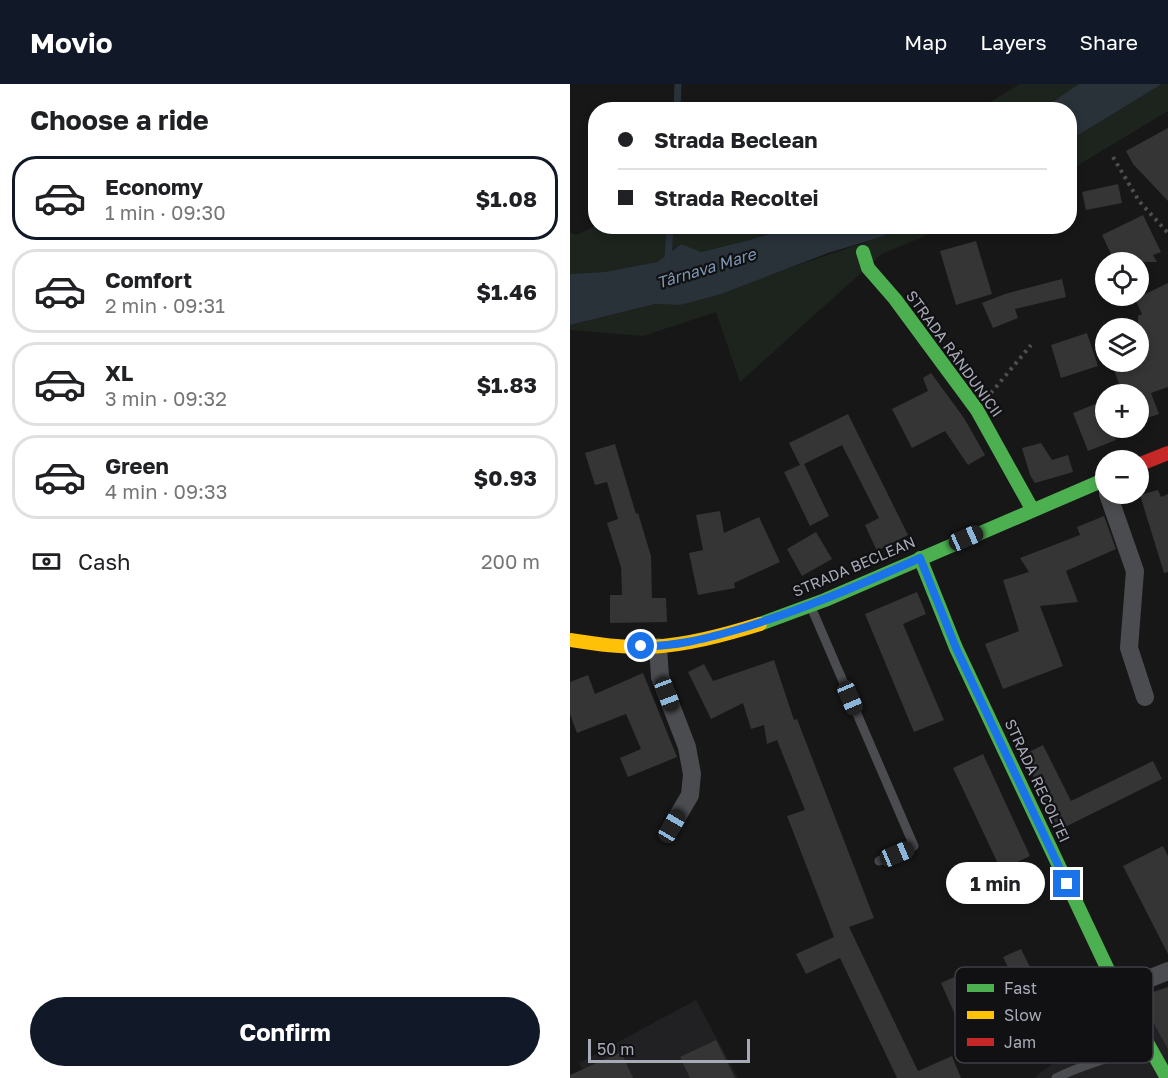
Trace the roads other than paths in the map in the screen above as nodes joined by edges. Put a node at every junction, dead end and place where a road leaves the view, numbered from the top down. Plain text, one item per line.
1 (863, 252) dead end
2 (1168, 453) edge
3 (1149, 461) edge
4 (1095, 488) edge
5 (1113, 504) edge
6 (1032, 509) junction
7 (920, 558) junction
8 (810, 605) junction
9 (570, 640) edge
10 (658, 647) junction
11 (1145, 697) dead end
12 (672, 826) dead end
13 (879, 861) dead end
14 (1107, 967) edge
15 (1168, 971) edge
16 (1153, 977) edge
17 (1153, 1054) edge
18 (1092, 1063) edge
19 (1056, 1078) edge
20 (1167, 1078) edge

1 - 6 street, STRADA RÂNDUNICII
2 - 3 street
4 - 6 street, STRADA BECLEAN
5 - 11 street
6 - 7 street, STRADA BECLEAN
7 - 8 street, STRADA BECLEAN
7 - 14 street, STRADA RECOLTEI
8 - 10 street, STRADA BECLEAN
8 - 13 lane
9 - 10 street, STRADA BECLEAN
10 - 12 street
15 - 16 street
17 - 20 street, STRADA RECOLTEI
18 - 19 lane

